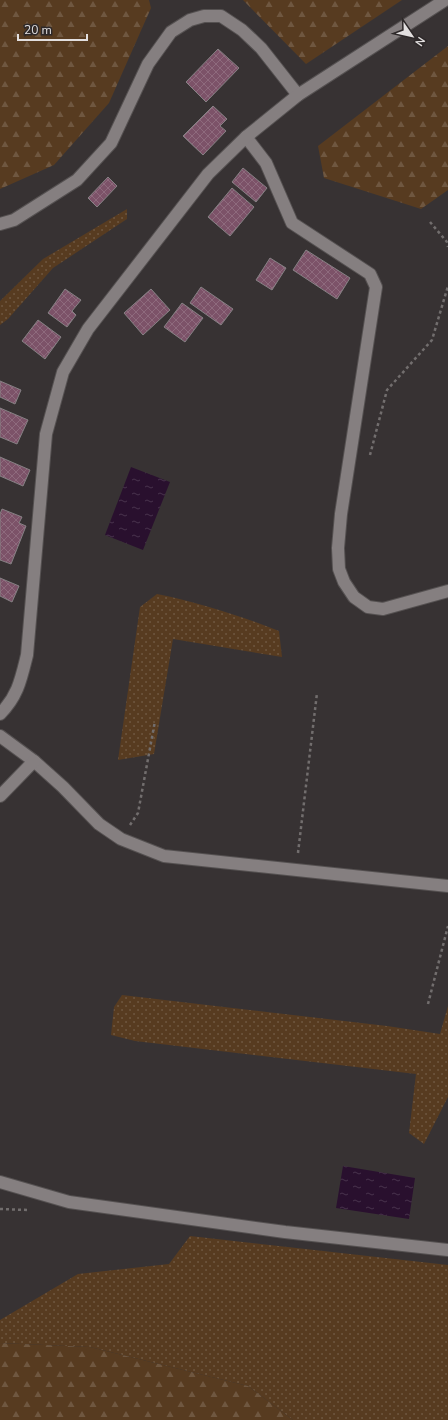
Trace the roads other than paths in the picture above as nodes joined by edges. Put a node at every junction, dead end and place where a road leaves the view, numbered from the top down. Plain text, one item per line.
1 (446, 0) edge
2 (298, 95) junction
3 (246, 137) junction
4 (0, 224) edge
5 (448, 591) edge
6 (0, 714) edge
7 (0, 736) edge
8 (34, 761) junction
9 (0, 796) edge
10 (448, 886) edge
11 (0, 1182) edge
12 (448, 1250) edge

1 - 2 street
2 - 3 street
2 - 4 street
3 - 5 street
3 - 6 street
7 - 8 street
8 - 9 street
8 - 10 street
11 - 12 street

